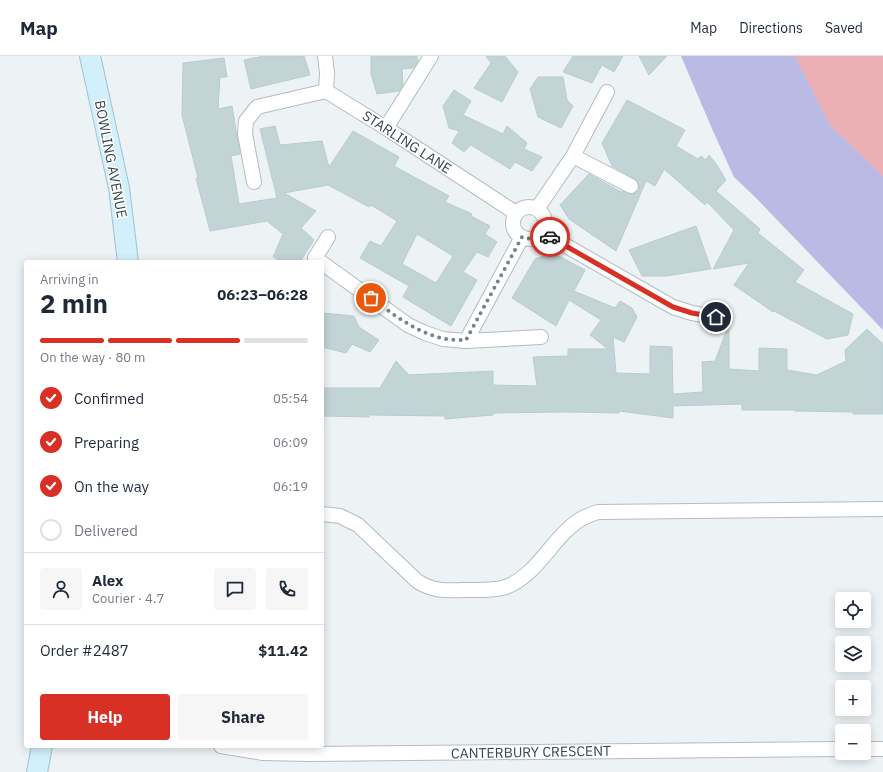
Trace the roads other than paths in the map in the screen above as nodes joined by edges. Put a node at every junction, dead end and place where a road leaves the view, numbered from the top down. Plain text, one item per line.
1 (90, 56) edge
2 (325, 56) edge
3 (431, 56) edge
4 (326, 91) junction
5 (607, 92) dead end
6 (386, 128) junction
7 (572, 156) junction
8 (254, 182) dead end
9 (631, 186) dead end
10 (537, 209) junction
11 (516, 213) junction
12 (542, 232) junction
13 (328, 237) dead end
14 (522, 237) junction
15 (128, 260) edge
16 (317, 260) edge
17 (324, 266) edge
18 (716, 317) dead end
19 (540, 337) dead end
20 (466, 340) junction
21 (883, 509) edge
22 (324, 514) edge
23 (42, 748) edge
24 (233, 748) edge
25 (835, 749) edge
26 (871, 749) edge
27 (883, 749) edge
28 (37, 772) edge

1 - 15 main road, BOWLING AVENUE
2 - 4 street
3 - 6 street
4 - 6 street, STARLING LANE
4 - 8 street
5 - 7 street
6 - 11 street, STARLING LANE
7 - 9 street
7 - 10 street
10 - 11 street
10 - 12 street
11 - 14 street
12 - 14 street
12 - 18 street
13 - 16 street
14 - 20 street
17 - 20 street
19 - 20 street
21 - 22 street
23 - 28 main road
24 - 25 street, CANTERBURY CRESCENT
26 - 27 street

